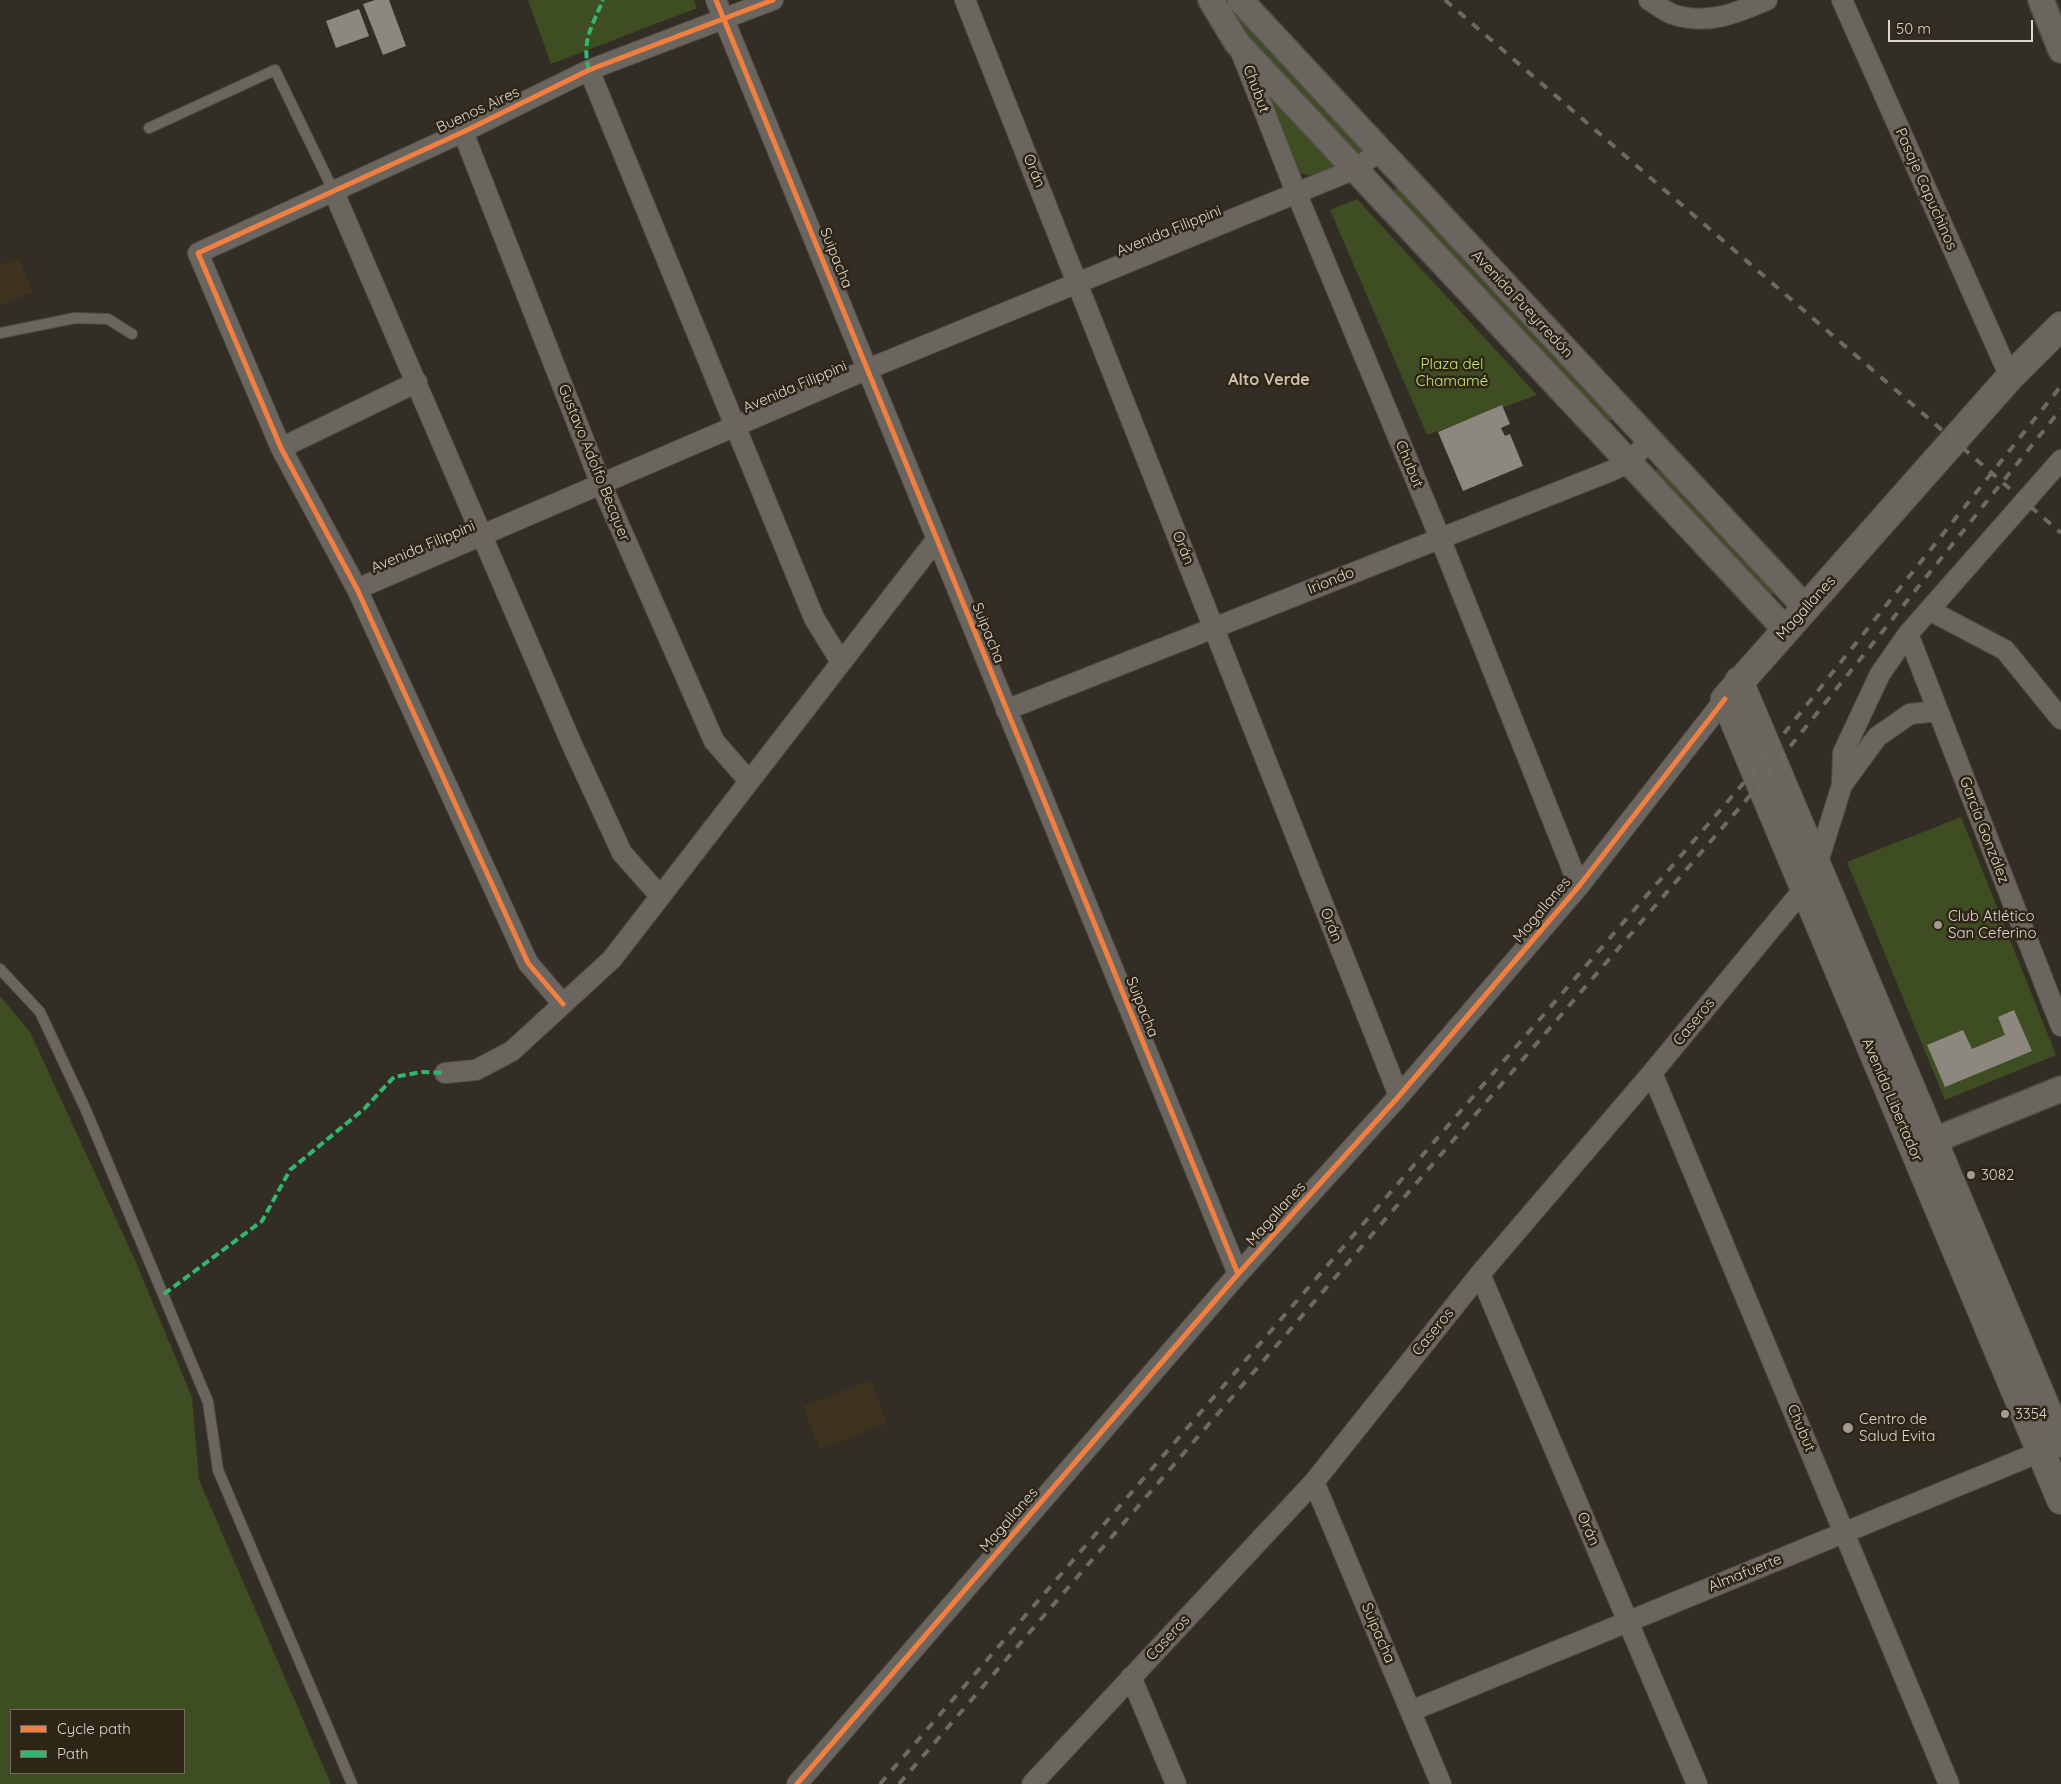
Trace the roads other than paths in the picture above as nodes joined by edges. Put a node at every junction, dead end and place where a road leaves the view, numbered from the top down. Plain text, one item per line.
1 (716, 0) edge
2 (773, 0) edge
3 (966, 0) edge
4 (1198, 0) edge
5 (1211, 0) edge
6 (1240, 0) edge
7 (1649, 0) edge
8 (1767, 0) edge
9 (1842, 0) edge
10 (2041, 0) edge
11 (724, 19) junction
12 (1237, 43) junction
13 (2061, 50) edge
14 (589, 70) junction
15 (149, 128) dead end
16 (463, 132) junction
17 (1380, 151) junction
18 (1355, 169) junction
19 (333, 190) junction
20 (1296, 192) junction
21 (1078, 282) junction
22 (2061, 326) edge
23 (0, 333) edge
24 (132, 334) dead end
25 (868, 369) junction
26 (2010, 377) junction
27 (417, 382) junction
28 (735, 426) junction
29 (1649, 441) junction
30 (281, 448) junction
31 (2061, 460) edge
32 (1629, 462) junction
33 (601, 484) junction
34 (483, 535) junction
35 (1440, 538) junction
36 (936, 540) junction
37 (357, 589) junction
38 (1806, 608) junction
39 (1929, 610) junction
40 (1214, 628) junction
41 (1786, 630) junction
42 (1908, 634) junction
43 (841, 662) junction
44 (1732, 690) junction
45 (1006, 710) junction
46 (1938, 711) junction
47 (2061, 719) edge
48 (749, 781) junction
49 (1842, 785) junction
50 (1817, 865) junction
51 (1579, 886) junction
52 (1803, 890) junction
53 (660, 896) junction
54 (0, 969) edge
55 (563, 1004) junction
56 (2061, 1026) edge
57 (444, 1073) dead end
58 (1652, 1073) junction
59 (2061, 1089) edge
60 (1399, 1096) junction
61 (1923, 1145) junction
62 (1238, 1274) junction
63 (1480, 1274) junction
64 (2056, 1439) edge
65 (1314, 1482) junction
66 (2061, 1500) edge
67 (1845, 1532) junction
68 (1628, 1622) junction
69 (1131, 1677) junction
70 (1411, 1711) junction
71 (352, 1784) edge
72 (797, 1784) edge
73 (1032, 1784) edge
74 (1176, 1784) edge
75 (1441, 1784) edge
76 (1697, 1784) edge
77 (1949, 1784) edge

1 - 11 street, Suipacha
2 - 11 street, Buenos Aires
3 - 21 street, Orán
4 - 12 street, Avenida Pueyrredón
5 - 12 street, Avenida Pueyrredón
6 - 17 street, Avenida Pueyrredón
7 - 8 street
9 - 26 street, Pasaje Capuchinos
10 - 13 street
11 - 14 street, Buenos Aires
11 - 25 street, Suipacha
12 - 18 street, Avenida Pueyrredón
12 - 20 street, Chubut
14 - 16 street, Buenos Aires
14 - 28 street
15 - 19 lane
16 - 19 street, Buenos Aires
16 - 33 street, Gustavo Adolfo Becquer
17 - 18 street, Avenida Filippini
17 - 29 street, Avenida Pueyrredón
18 - 20 street, Avenida Filippini
18 - 32 street, Avenida Pueyrredón
19 - 27 street
19 - 30 street, Buenos Aires
20 - 21 street, Avenida Filippini
20 - 35 street, Chubut
21 - 25 street, Avenida Filippini
21 - 40 street, Orán
22 - 26 main road, Magallanes
23 - 24 lane
25 - 28 street, Avenida Filippini
25 - 36 street, Suipacha
26 - 38 main road, Magallanes
27 - 30 street
27 - 34 street
28 - 33 street, Avenida Filippini
28 - 43 street
29 - 32 street, Iriondo
29 - 38 street, Avenida Pueyrredón
30 - 37 street
31 - 39 street
32 - 35 street, Iriondo
32 - 41 street, Avenida Pueyrredón
33 - 34 street, Avenida Filippini
33 - 48 street, Gustavo Adolfo Becquer
34 - 37 street, Avenida Filippini
34 - 53 street
35 - 40 street, Iriondo
35 - 51 street, Chubut
36 - 43 street
36 - 45 street, Suipacha
37 - 55 street
38 - 41 main road, Magallanes
39 - 42 street
39 - 47 street
40 - 45 street, Iriondo
40 - 60 street, Orán
41 - 44 main road, Magallanes
42 - 46 street, García González
42 - 49 street
43 - 48 street
44 - 50 main road, Avenida Libertador
44 - 51 street, Magallanes
44 - 52 main road, Avenida Libertador
45 - 62 street, Suipacha
46 - 49 street
46 - 56 street, García González
48 - 53 street
49 - 50 street, Caseros
50 - 52 street, Caseros
50 - 61 main road, Avenida Libertador
51 - 60 street, Magallanes
52 - 58 street, Caseros
52 - 61 main road, Avenida Libertador
53 - 55 street
54 - 71 lane
55 - 57 street
58 - 63 street, Caseros
58 - 67 street, Chubut
59 - 61 street
60 - 62 street, Magallanes
61 - 64 main road, Avenida Libertador
62 - 72 street, Magallanes
63 - 65 street, Caseros
63 - 68 street, Orán
64 - 66 main road, Avenida Libertador
64 - 67 street, Almafuerte
65 - 69 street, Caseros
65 - 70 street, Suipacha
67 - 68 street, Almafuerte
67 - 77 street, Chubut
68 - 70 street, Almafuerte
68 - 76 street, Orán
69 - 73 street, Caseros
69 - 74 street
70 - 75 street, Suipacha

